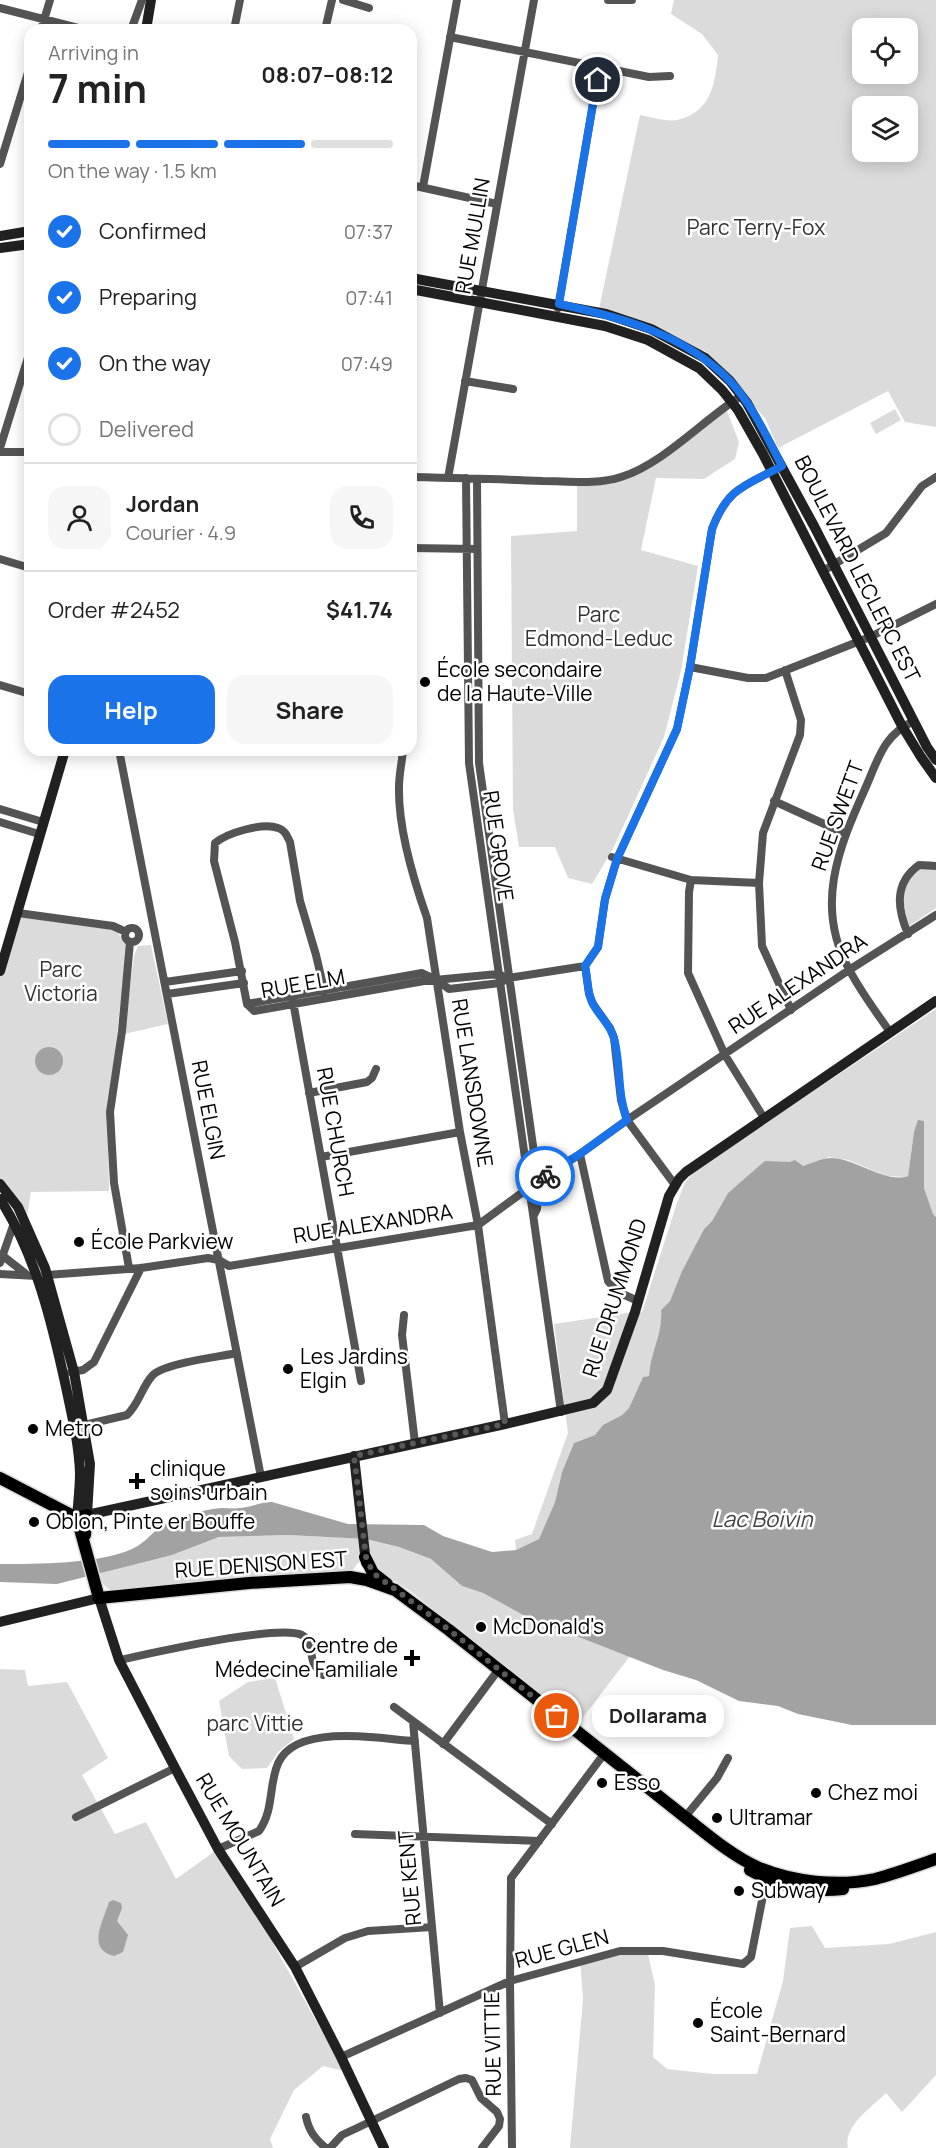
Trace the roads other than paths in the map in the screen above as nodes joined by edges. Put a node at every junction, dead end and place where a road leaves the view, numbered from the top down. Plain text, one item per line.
1 (50, 0) edge
2 (142, 0) edge
3 (151, 0) edge
4 (240, 0) edge
5 (332, 0) edge
6 (343, 0) edge
7 (457, 0) edge
8 (534, 0) edge
9 (608, 0) edge
10 (632, 0) edge
11 (0, 8) edge
12 (369, 8) dead end
13 (44, 20) junction
14 (43, 24) edge
15 (61, 24) edge
16 (133, 24) edge
17 (147, 24) edge
18 (235, 24) edge
19 (327, 24) edge
20 (450, 37) junction
21 (525, 53) junction
22 (603, 68) junction
23 (670, 76) dead end
24 (24, 86) edge
25 (0, 164) edge
26 (417, 186) edge
27 (423, 187) junction
28 (497, 204) junction
29 (24, 232) edge
30 (0, 236) edge
31 (24, 245) edge
32 (0, 248) edge
33 (417, 280) edge
34 (417, 290) edge
35 (480, 296) junction
36 (558, 310) junction
37 (606, 314) junction
38 (605, 326) junction
39 (24, 371) edge
40 (465, 381) junction
41 (513, 389) dead end
42 (736, 399) junction
43 (0, 450) edge
44 (24, 452) edge
45 (778, 469) junction
46 (417, 477) edge
47 (936, 477) edge
48 (448, 478) junction
49 (466, 478) junction
50 (477, 479) junction
51 (417, 548) edge
52 (466, 549) junction
53 (476, 549) junction
54 (0, 560) edge
55 (834, 565) junction
56 (24, 566) edge
57 (823, 572) junction
58 (936, 604) edge
59 (870, 638) junction
60 (858, 641) junction
61 (690, 667) junction
62 (784, 670) junction
63 (0, 685) edge
64 (24, 692) edge
65 (914, 721) junction
66 (902, 726) junction
67 (63, 756) edge
68 (120, 756) edge
69 (402, 756) edge
70 (936, 760) edge
71 (936, 778) edge
72 (774, 801) junction
73 (0, 809) edge
74 (0, 822) edge
75 (43, 822) junction
76 (39, 834) junction
77 (846, 834) junction
78 (615, 858) junction
79 (936, 866) edge
80 (691, 880) junction
81 (759, 883) junction
82 (18, 913) junction
83 (936, 915) edge
84 (126, 932) junction
85 (155, 932) junction
86 (908, 934) junction
87 (138, 936) junction
88 (130, 942) junction
89 (4, 944) edge
90 (585, 966) junction
91 (849, 970) junction
92 (0, 971) edge
93 (242, 971) junction
94 (498, 974) junction
95 (210, 976) junction
96 (508, 978) junction
97 (437, 980) junction
98 (165, 982) junction
99 (244, 982) junction
100 (500, 983) junction
101 (212, 987) junction
102 (167, 994) junction
103 (325, 994) junction
104 (293, 1000) junction
105 (936, 1001) edge
106 (791, 1010) junction
107 (890, 1032) junction
108 (725, 1055) junction
109 (376, 1069) dead end
110 (309, 1093) junction
111 (764, 1118) junction
112 (627, 1120) junction
113 (460, 1132) junction
114 (580, 1154) junction
115 (321, 1157) junction
116 (538, 1181) junction
117 (0, 1184) edge
118 (675, 1185) junction
119 (530, 1187) junction
120 (0, 1199) edge
121 (533, 1217) junction
122 (14, 1221) junction
123 (478, 1225) junction
124 (21, 1239) junction
125 (33, 1239) junction
126 (7, 1244) junction
127 (338, 1248) junction
128 (2, 1259) edge
129 (219, 1260) junction
130 (129, 1268) junction
131 (141, 1268) junction
132 (0, 1274) edge
133 (37, 1274) junction
134 (638, 1301) junction
135 (404, 1315) dead end
136 (237, 1353) junction
137 (69, 1373) junction
138 (361, 1381) dead end
139 (561, 1412) junction
140 (505, 1424) junction
141 (79, 1426) junction
142 (416, 1443) junction
143 (354, 1456) junction
144 (261, 1477) junction
145 (0, 1478) edge
146 (82, 1517) junction
147 (365, 1555) junction
148 (350, 1577) junction
149 (318, 1579) junction
150 (366, 1583) junction
151 (395, 1590) junction
152 (98, 1593) junction
153 (422, 1609) junction
154 (0, 1622) edge
155 (119, 1660) junction
156 (499, 1669) junction
157 (323, 1675) dead end
158 (394, 1707) dead end
159 (413, 1722) junction
160 (415, 1741) junction
161 (443, 1744) junction
162 (604, 1754) junction
163 (728, 1758) dead end
164 (175, 1768) junction
165 (76, 1817) dead end
166 (685, 1817) junction
167 (552, 1824) junction
168 (355, 1834) dead end
169 (424, 1836) junction
170 (539, 1841) junction
171 (218, 1849) junction
172 (936, 1859) edge
173 (767, 1875) junction
174 (432, 1927) junction
175 (295, 1967) junction
176 (510, 1982) junction
177 (440, 2013) junction
178 (341, 2057) junction
179 (306, 2117) dead end
180 (371, 2122) junction
181 (328, 2148) edge
182 (384, 2148) edge
183 (482, 2148) edge
184 (512, 2148) edge

1 - 13 street
2 - 16 street
3 - 17 street
4 - 18 street
5 - 19 street
6 - 12 street
7 - 20 street
8 - 21 street, RUE MULLIN
9 - 10 street
11 - 13 street
13 - 14 street
13 - 15 street
20 - 21 street
20 - 27 street
21 - 22 street
21 - 28 street, RUE MULLIN
22 - 23 street
22 - 36 street
24 - 25 street
26 - 27 street
27 - 28 street
28 - 35 street, RUE MULLIN
29 - 30 street
31 - 32 street
33 - 35 street, BOULEVARD LECLERC EST
34 - 35 street, BOULEVARD LECLERC EST
35 - 36 street, BOULEVARD LECLERC EST
35 - 40 street, RUE MULLIN
36 - 37 street, BOULEVARD LECLERC EST
36 - 38 street, BOULEVARD LECLERC EST
37 - 38 street
37 - 42 street, BOULEVARD LECLERC EST
38 - 42 street, BOULEVARD LECLERC EST
39 - 43 street
40 - 41 street
40 - 48 street, RUE MULLIN
42 - 45 street, BOULEVARD LECLERC EST
42 - 50 street
43 - 44 street
45 - 55 street, BOULEVARD LECLERC EST
45 - 57 street, BOULEVARD LECLERC EST
45 - 61 street
46 - 48 street
47 - 55 street
48 - 49 street
49 - 50 street
49 - 52 street, RUE GROVE
50 - 53 street, RUE GROVE
51 - 52 street
52 - 53 street
52 - 94 street, RUE GROVE
53 - 96 street, RUE GROVE
54 - 56 street
55 - 57 street
55 - 59 street, BOULEVARD LECLERC EST
57 - 60 street, BOULEVARD LECLERC EST
58 - 59 street
59 - 60 street
59 - 65 street, BOULEVARD LECLERC EST
60 - 62 street
60 - 66 street, BOULEVARD LECLERC EST
61 - 62 street
61 - 78 street
62 - 72 street
63 - 64 street
65 - 66 street, RUE SWETT
65 - 70 street, BOULEVARD LECLERC EST
66 - 71 street, BOULEVARD LECLERC EST
66 - 77 street, RUE SWETT
67 - 75 street
68 - 85 street, RUE ELGIN
69 - 97 street, RUE LANSDOWNE
72 - 77 street
72 - 81 street
73 - 75 street
74 - 76 street
75 - 76 street
76 - 82 street
77 - 91 street, RUE SWETT
78 - 80 street
78 - 90 street
79 - 86 street
80 - 81 street
80 - 108 street
81 - 106 street
82 - 84 street
82 - 89 street
83 - 86 street, RUE ALEXANDRA
84 - 87 street
84 - 88 street
85 - 87 street
85 - 98 street, RUE ELGIN
86 - 91 street, RUE ALEXANDRA
87 - 88 street
88 - 130 street
89 - 92 street
90 - 96 street, RUE ELM
90 - 112 street
91 - 106 street, RUE ALEXANDRA
91 - 107 street, RUE SWETT
93 - 95 street, RUE ELM
93 - 99 street, RUE ELM
93 - 103 street
94 - 96 street, RUE ELM
94 - 97 street, RUE ELM
94 - 100 street, RUE GROVE
95 - 98 street, RUE ELM
95 - 101 street
96 - 100 street, RUE ELM
96 - 116 street, RUE GROVE
97 - 100 street, RUE ELM
97 - 103 street, RUE ELM
97 - 113 street, RUE LANSDOWNE
98 - 102 street, RUE ELGIN
99 - 101 street, RUE ELM
99 - 104 street, RUE ELM
100 - 119 street, RUE GROVE
101 - 102 street, RUE ELM
102 - 129 street, RUE ELGIN
103 - 104 street, RUE ELM
104 - 110 street, RUE CHURCH
105 - 107 street, RUE DRUMMOND
106 - 108 street, RUE ALEXANDRA
107 - 111 street, RUE DRUMMOND
108 - 111 street
108 - 112 street, RUE ALEXANDRA
109 - 110 street
110 - 115 street, RUE CHURCH
111 - 118 street, RUE DRUMMOND
112 - 114 street, RUE ALEXANDRA
112 - 118 street
113 - 115 street
113 - 123 street, RUE LANSDOWNE
114 - 116 street, RUE ALEXANDRA
114 - 134 street
115 - 127 street, RUE CHURCH
116 - 119 street, RUE ALEXANDRA
116 - 121 street, RUE GROVE
117 - 125 street
118 - 134 street, RUE DRUMMOND
119 - 121 street, RUE GROVE
119 - 123 street, RUE ALEXANDRA
120 - 122 street
121 - 139 street, RUE GROVE
122 - 124 street
122 - 126 street
123 - 127 street, RUE ALEXANDRA
123 - 140 street, RUE LANSDOWNE
124 - 125 street
124 - 126 street
124 - 133 street
125 - 133 street
126 - 128 street
127 - 129 street, RUE ALEXANDRA
127 - 138 street, RUE CHURCH
128 - 133 street
129 - 131 street, RUE ALEXANDRA
129 - 136 street, RUE ELGIN
130 - 131 street, RUE ALEXANDRA
130 - 133 street, RUE ALEXANDRA
131 - 137 street
132 - 133 street, RUE ALEXANDRA
133 - 137 street
134 - 139 street, RUE DRUMMOND
135 - 142 street
136 - 141 street
136 - 144 street, RUE ELGIN
137 - 141 street
139 - 140 street, RUE DRUMMOND
140 - 142 street, RUE DRUMMOND
141 - 146 street
142 - 143 street, RUE DRUMMOND
143 - 144 street, RUE DRUMMOND
143 - 147 street
144 - 146 street, RUE DRUMMOND
145 - 146 main road
146 - 152 main road, RUE MOUNTAIN
147 - 148 main road
147 - 150 street
147 - 151 main road
148 - 149 main road, RUE DENISON EST
148 - 150 main road, RUE DENISON EST
149 - 150 main road
149 - 152 main road, RUE DENISON EST
150 - 151 main road, RUE DENISON EST
150 - 153 main road
151 - 153 main road, RUE DENISON EST
152 - 154 street
152 - 155 street, RUE MOUNTAIN
153 - 156 main road, RUE DENISON EST
155 - 157 street
155 - 164 street, RUE MOUNTAIN
156 - 161 street
156 - 162 main road, RUE DENISON EST
158 - 159 street
159 - 160 street, RUE KENT
159 - 161 street
160 - 169 street, RUE KENT
160 - 171 street
161 - 167 street
162 - 166 main road, RUE DENISON EST
162 - 167 street, RUE VITTIE
163 - 166 street
164 - 165 street
164 - 171 street, RUE MOUNTAIN
166 - 173 main road, RUE DENISON EST
167 - 170 street, RUE VITTIE
168 - 169 street
169 - 170 street
169 - 174 street, RUE KENT
170 - 176 street, RUE VITTIE
171 - 175 street, RUE MOUNTAIN
172 - 173 main road, RUE DENISON EST
173 - 176 street, RUE GLEN
174 - 175 street
174 - 177 street, RUE KENT
175 - 178 street, RUE MOUNTAIN
176 - 177 street, RUE GLEN
176 - 184 street, RUE VITTIE
177 - 178 street, RUE GLEN
178 - 180 street, RUE MOUNTAIN
179 - 181 street
180 - 181 street
180 - 182 street, RUE MOUNTAIN
180 - 183 street

